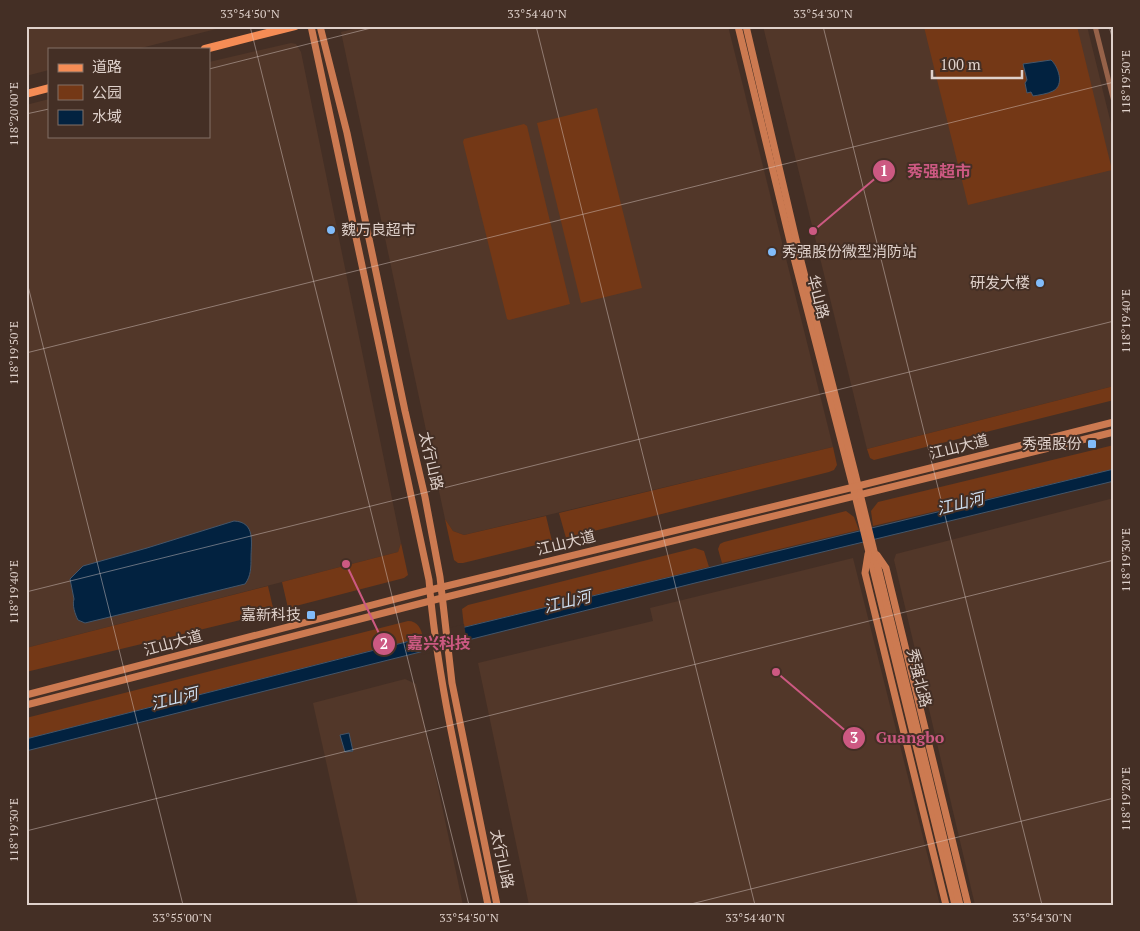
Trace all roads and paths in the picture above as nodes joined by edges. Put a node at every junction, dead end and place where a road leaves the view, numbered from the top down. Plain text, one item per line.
1 (294, 26) edge
2 (311, 26) edge
3 (320, 26) edge
4 (738, 26) edge
5 (746, 26) edge
6 (1094, 26) edge
7 (209, 48) edge
8 (48, 88) edge
9 (26, 94) edge
10 (1114, 102) edge
11 (1114, 422) edge
12 (1114, 432) edge
13 (856, 487) junction
14 (858, 496) junction
15 (871, 549) junction
16 (441, 588) junction
17 (430, 590) junction
18 (443, 598) junction
19 (430, 601) junction
20 (26, 695) edge
21 (26, 705) edge
22 (488, 905) edge
23 (497, 905) edge
24 (946, 905) edge
25 (955, 905) edge
26 (960, 905) edge
27 (968, 905) edge

1 - 7 main road
2 - 17 street, 太行山路
3 - 16 street, 太行山路
4 - 13 street, 华山路
5 - 13 street, 华山路
6 - 10 street
8 - 9 main road
11 - 13 street, 江山大道
12 - 14 street, 江山大道
13 - 14 street, 秀强北路
13 - 16 street, 江山大道
14 - 15 street, 秀强北路
14 - 18 street, 江山大道
15 - 24 street
15 - 25 street, 秀强北路
15 - 26 street, 秀强北路
15 - 27 street
16 - 17 street, 江山大道
16 - 18 street, 太行山路
17 - 19 street, 太行山路
17 - 20 street, 江山大道
18 - 19 street, 江山大道
18 - 23 street, 太行山路
19 - 21 street, 江山大道
19 - 22 street, 太行山路

